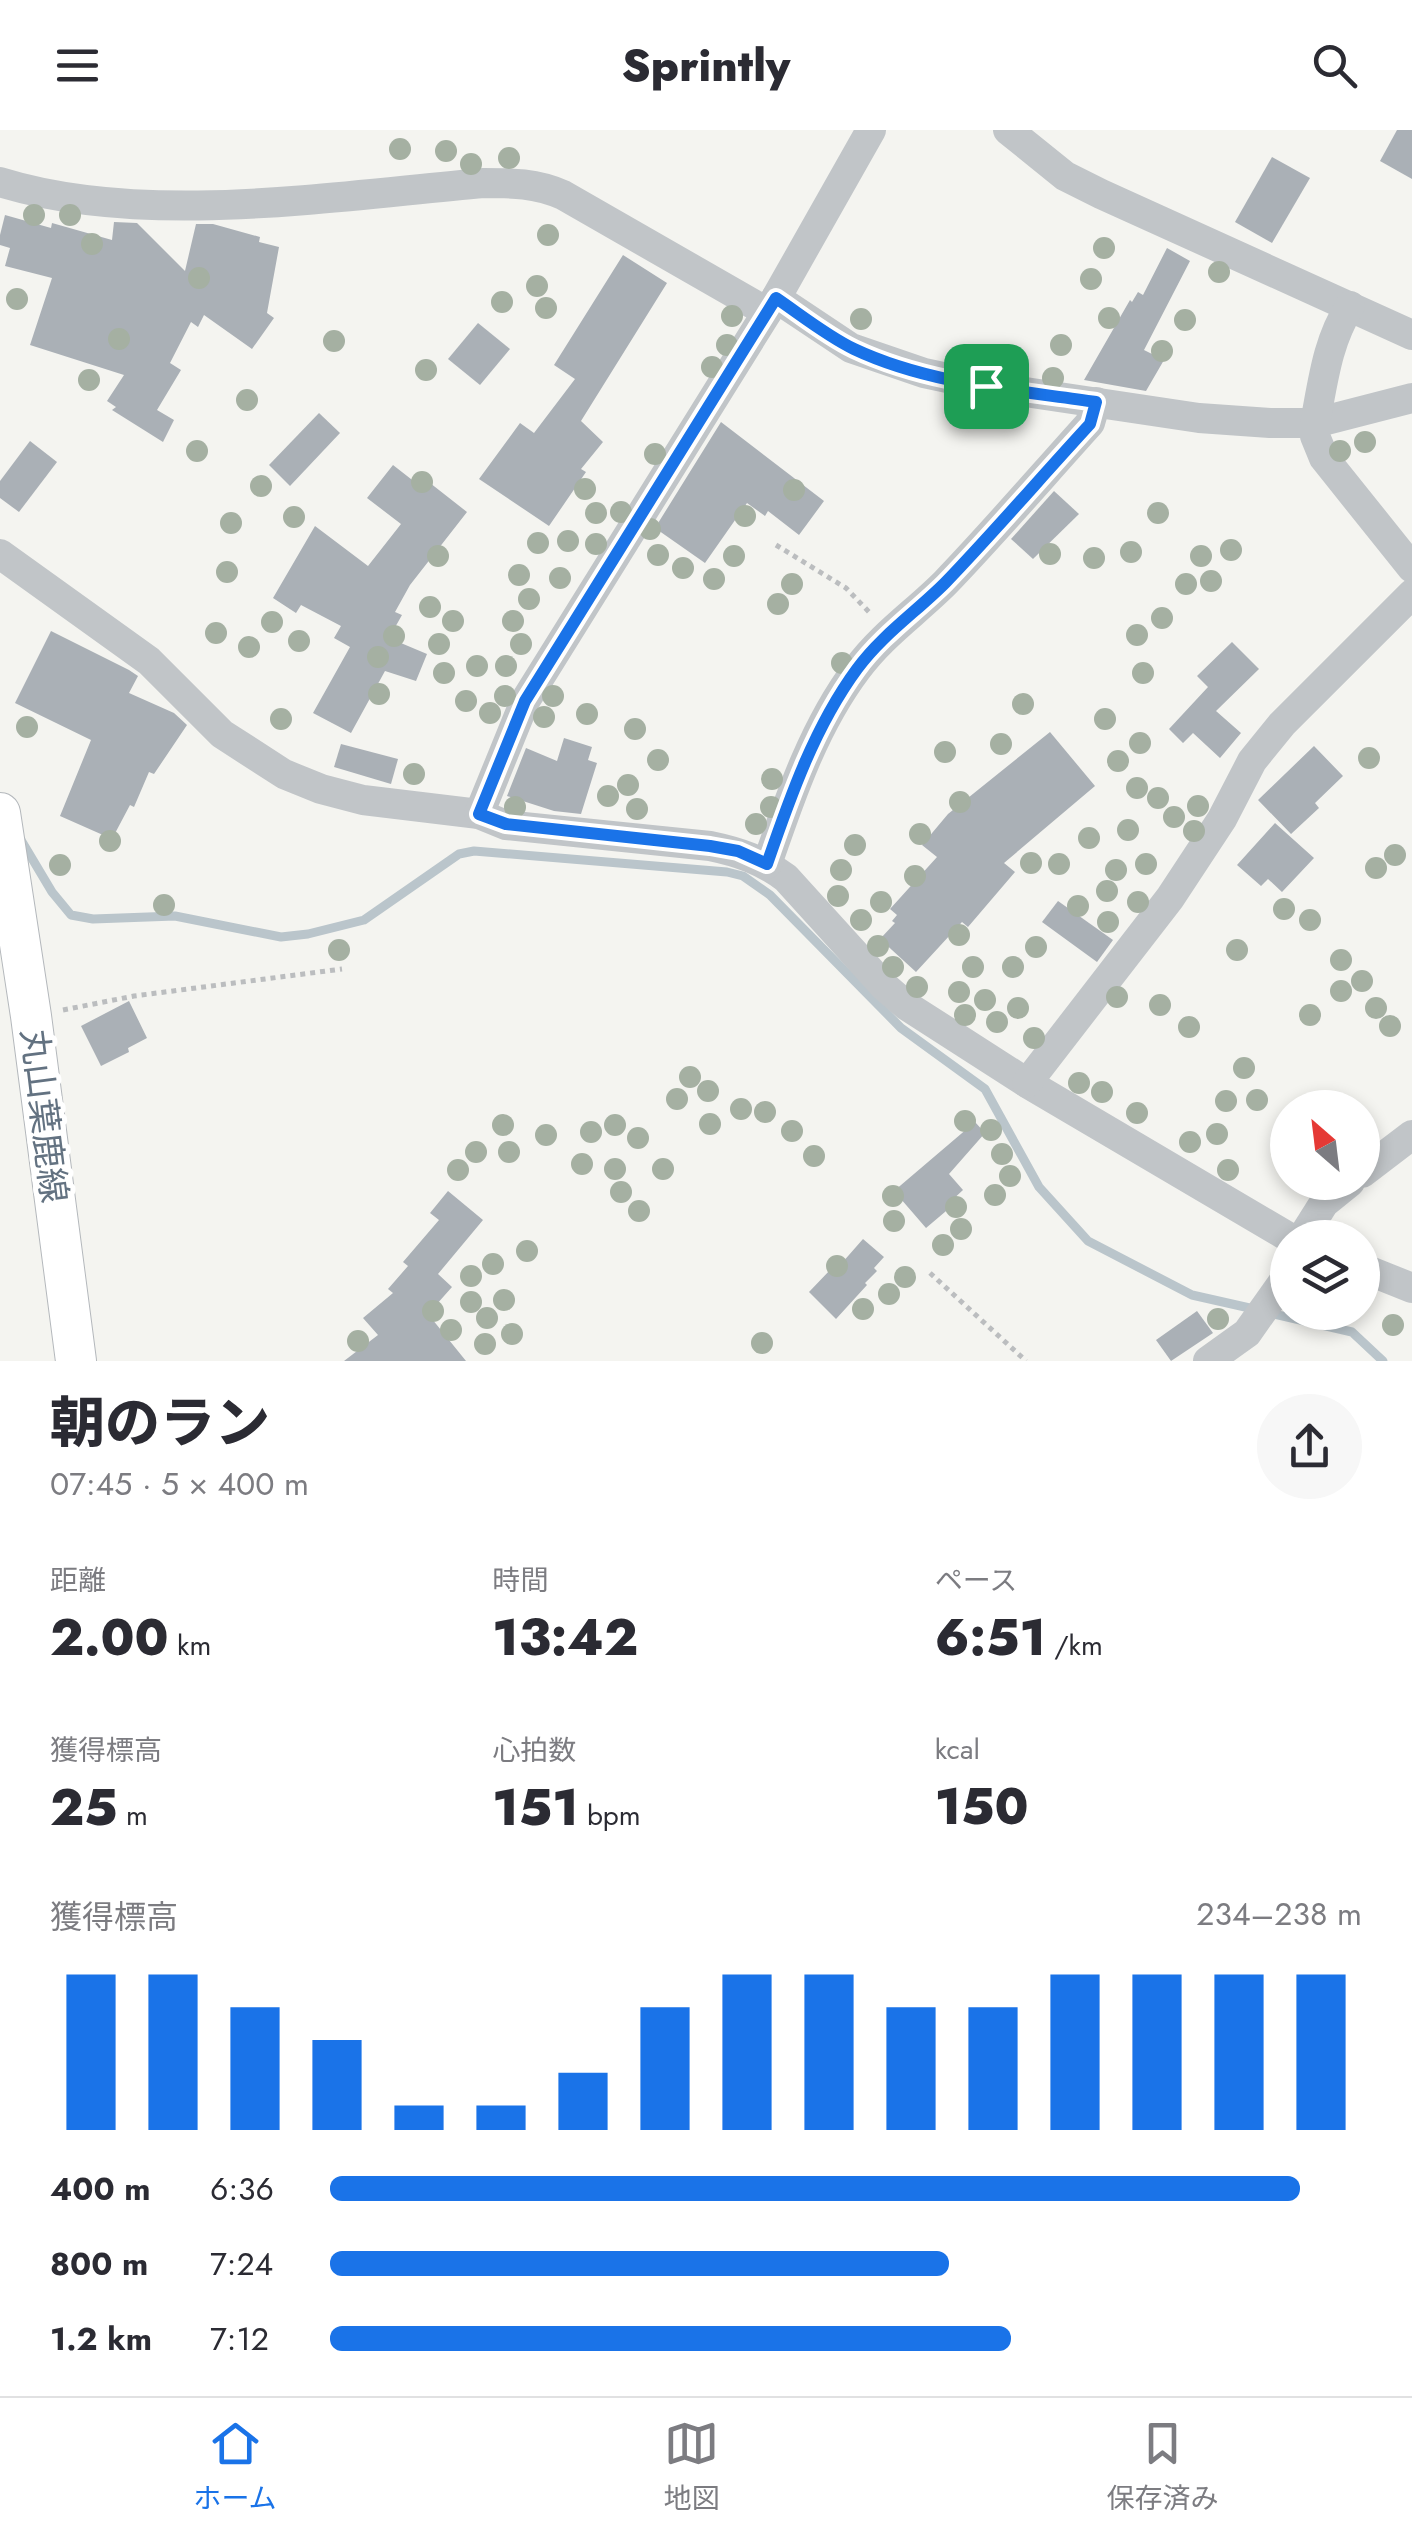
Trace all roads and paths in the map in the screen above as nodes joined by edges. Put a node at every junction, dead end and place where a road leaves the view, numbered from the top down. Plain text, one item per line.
1 (871, 130) edge
2 (1008, 130) edge
3 (0, 182) edge
4 (771, 305) junction
5 (1350, 306) junction
6 (1412, 334) edge
7 (1412, 398) edge
8 (1096, 402) junction
9 (1315, 424) junction
10 (776, 545) dead end
11 (0, 554) edge
12 (1412, 568) edge
13 (1412, 594) edge
14 (888, 632) junction
15 (479, 814) junction
16 (1, 823) edge
17 (767, 864) junction
18 (342, 969) dead end
19 (31, 1016) junction
20 (1027, 1082) junction
21 (1412, 1135) edge
22 (1380, 1159) edge
23 (1270, 1226) edge
24 (930, 1274) dead end
25 (1380, 1275) edge
26 (1412, 1288) edge
27 (1270, 1300) edge
28 (76, 1361) edge
29 (1026, 1361) edge
30 (1208, 1361) edge

1 - 4 street
2 - 5 street
3 - 4 street
4 - 8 street
4 - 15 street
5 - 6 street
5 - 9 street
7 - 9 street
8 - 9 street
8 - 14 street
9 - 12 street
10 - 14 path
11 - 15 street
13 - 20 street
14 - 17 street
15 - 17 street
16 - 19 main road, 丸山葉鹿線
17 - 20 street
18 - 19 path
19 - 28 main road, 丸山葉鹿線
20 - 23 street
21 - 22 street
24 - 29 path
25 - 26 street
27 - 30 street

